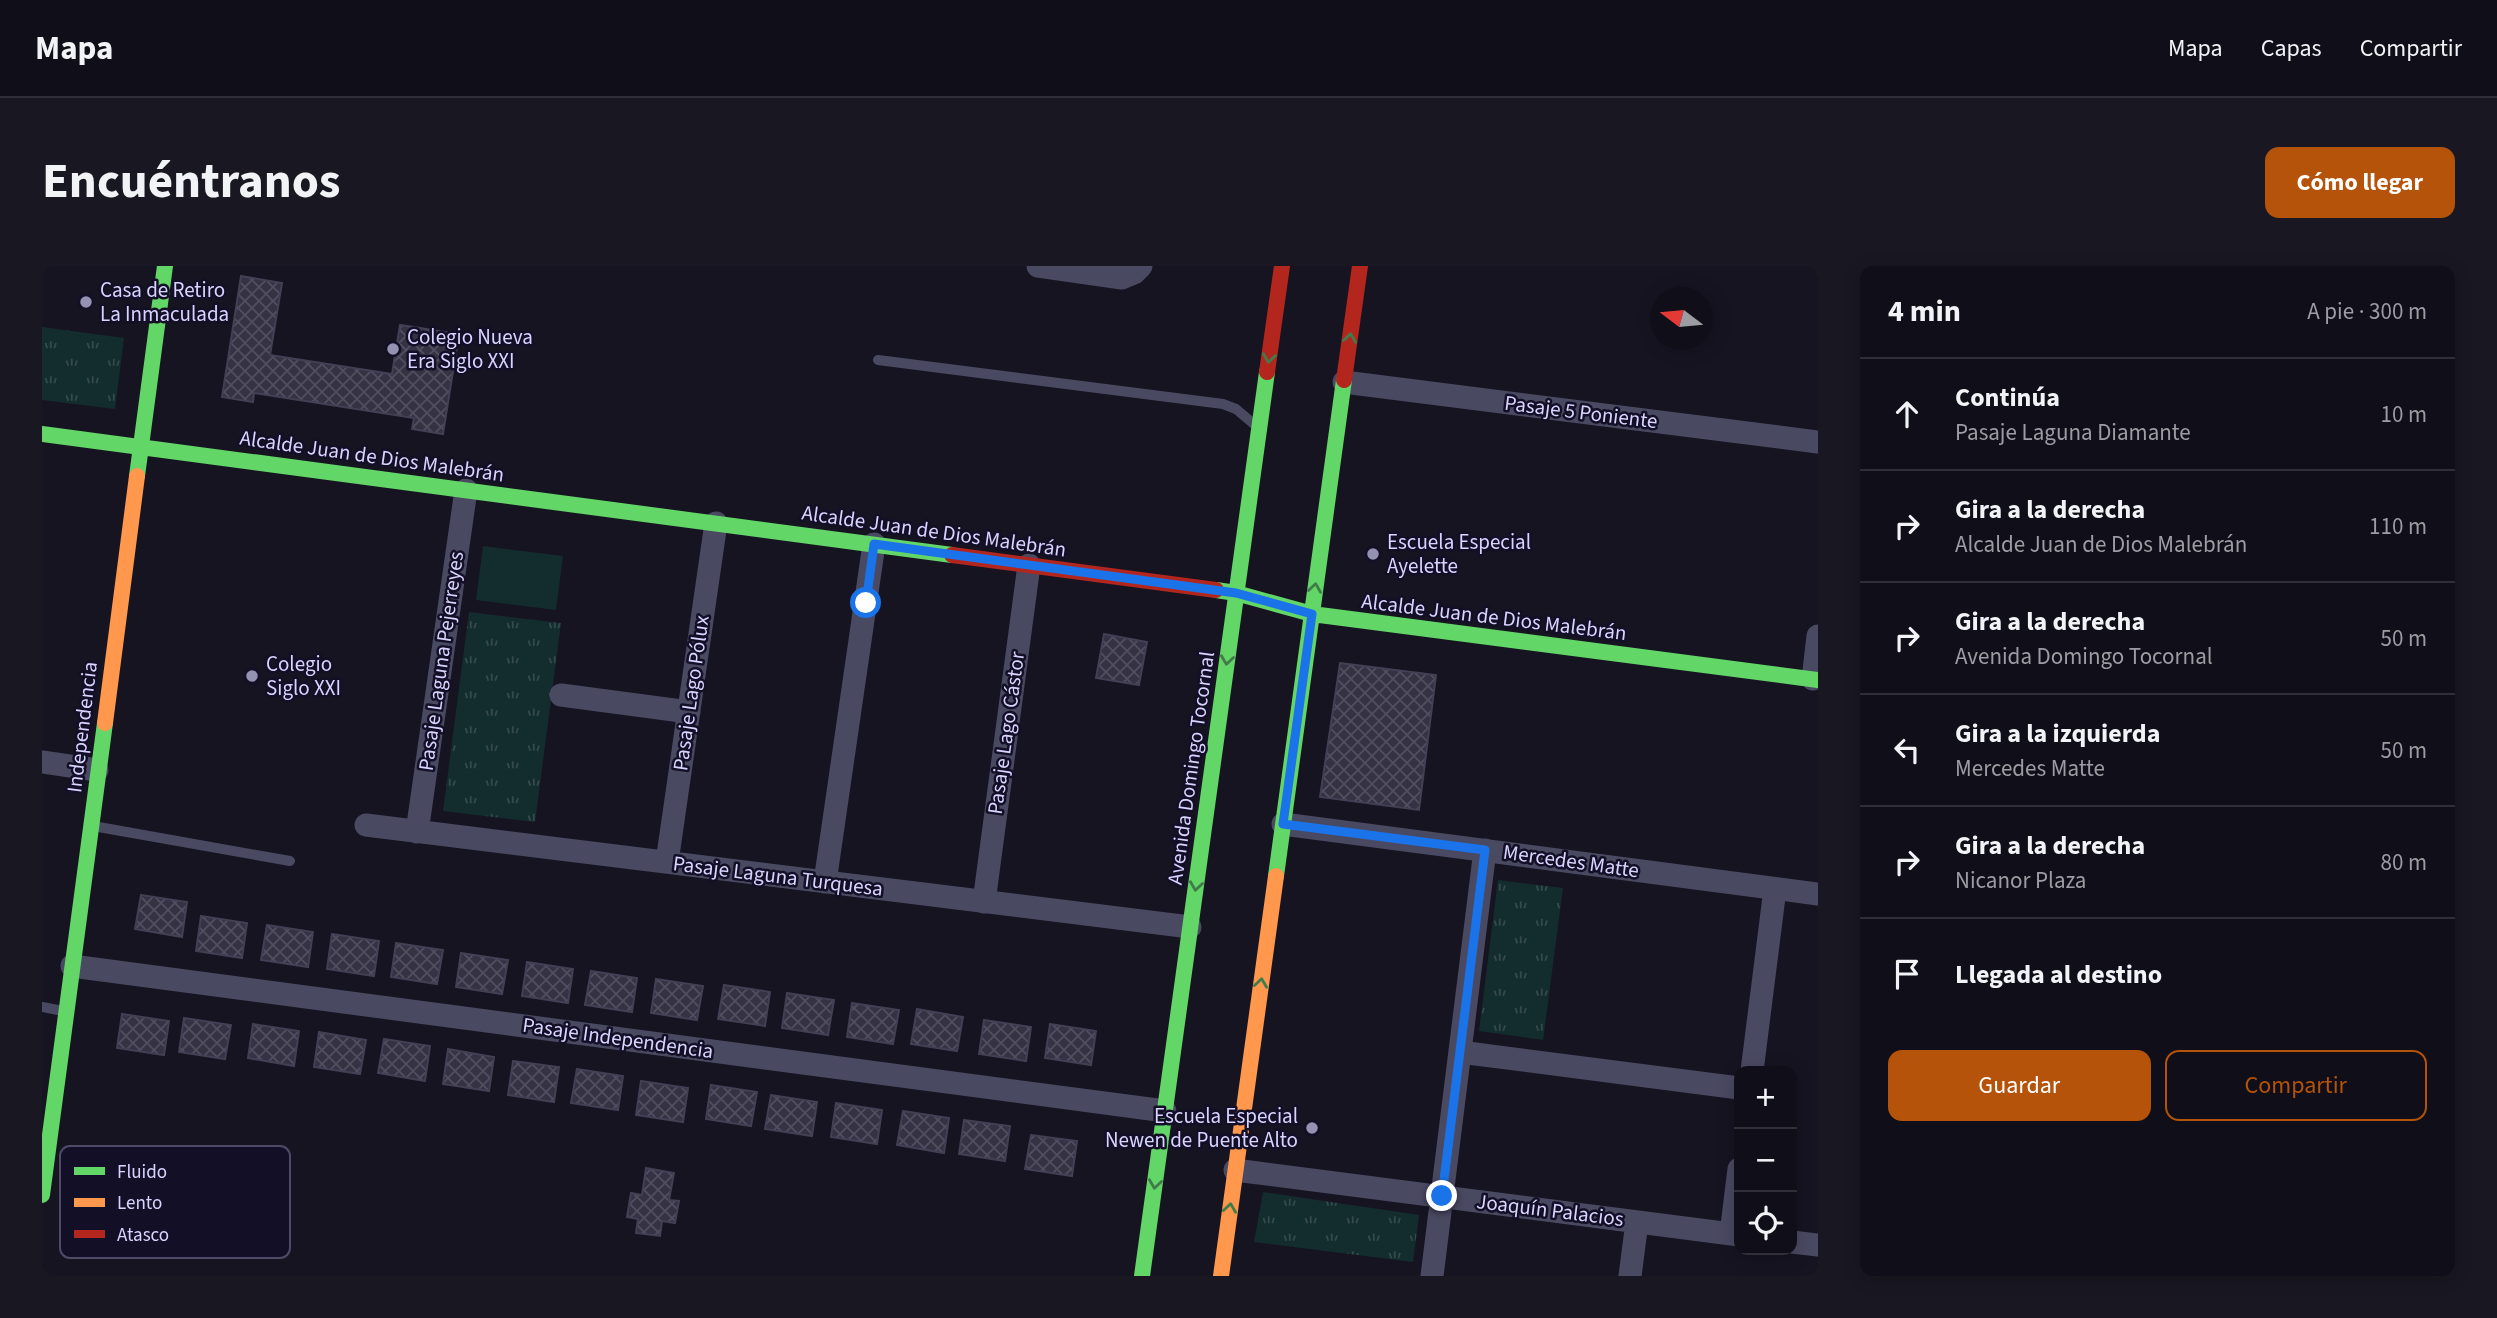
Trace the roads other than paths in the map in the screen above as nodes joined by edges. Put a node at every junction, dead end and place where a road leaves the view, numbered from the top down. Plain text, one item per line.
1 (165, 266) edge
2 (1038, 266) edge
3 (1142, 266) edge
4 (1282, 266) edge
5 (1360, 266) edge
6 (878, 360) dead end
7 (1344, 382) junction
8 (1259, 429) junction
9 (42, 434) edge
10 (1818, 442) edge
11 (140, 447) junction
12 (466, 490) junction
13 (716, 523) junction
14 (874, 544) junction
15 (1029, 565) junction
16 (1236, 593) junction
17 (1312, 614) junction
18 (1818, 636) edge
19 (1815, 680) edge
20 (561, 695) dead end
21 (689, 712) junction
22 (42, 762) edge
23 (97, 770) junction
24 (1283, 824) junction
25 (90, 825) junction
26 (366, 825) dead end
27 (416, 832) junction
28 (1485, 850) junction
29 (290, 861) dead end
30 (667, 863) junction
31 (825, 882) junction
32 (1775, 888) junction
33 (1818, 894) edge
34 (984, 902) junction
35 (1190, 927) junction
36 (72, 966) junction
37 (42, 1007) edge
38 (66, 1012) junction
39 (1460, 1052) junction
40 (1753, 1066) edge
41 (1734, 1087) edge
42 (1165, 1111) junction
43 (1235, 1170) junction
44 (43, 1179) edge
45 (1442, 1196) junction
46 (1637, 1222) junction
47 (1734, 1234) edge
48 (1797, 1243) edge
49 (1818, 1245) edge
50 (1142, 1276) edge
51 (1220, 1276) edge
52 (1432, 1276) edge
53 (1629, 1276) edge

1 - 11 street, Independencia
2 - 3 street
4 -> 8 street, Avenida Domingo Tocornal
7 -> 5 street
6 - 8 lane
7 - 10 street, Pasaje 5 Poniente
17 -> 7 street
8 - 16 street, Avenida Domingo Tocornal
9 - 11 street, Alcalde Juan de Dios Malebrán
11 - 12 street, Alcalde Juan de Dios Malebrán
11 - 23 street, Independencia
12 - 13 street, Alcalde Juan de Dios Malebrán
12 - 27 street, Pasaje Laguna Pejerreyes
13 - 14 street, Alcalde Juan de Dios Malebrán
13 - 21 street, Pasaje Lago Pólux
14 - 15 street, Alcalde Juan de Dios Malebrán
14 - 31 street
15 - 16 street, Alcalde Juan de Dios Malebrán
15 - 34 street, Pasaje Lago Cástor
16 - 17 street, Alcalde Juan de Dios Malebrán
16 -> 35 street, Avenida Domingo Tocornal
17 - 19 street, Alcalde Juan de Dios Malebrán
17 - 24 street
18 - 19 street
20 - 21 street
21 - 30 street, Pasaje Lago Pólux
22 - 23 street
23 - 25 street, Independencia
24 - 28 street, Mercedes Matte
43 -> 24 street
25 - 29 lane
25 - 36 street, Independencia
26 - 27 street, Pasaje Laguna Turquesa
27 - 30 street, Pasaje Laguna Turquesa
28 - 32 street, Mercedes Matte
28 - 39 street
30 - 31 street, Pasaje Laguna Turquesa
31 - 34 street, Pasaje Laguna Turquesa
32 - 33 street, Mercedes Matte
32 - 40 street
34 - 35 street, Pasaje Laguna Turquesa
35 - 42 street, Avenida Domingo Tocornal
36 - 38 street, Independencia
36 - 42 street, Pasaje Independencia
37 - 38 lane
38 - 44 street, Independencia
39 - 41 street
39 - 45 street
42 -> 50 street, Avenida Domingo Tocornal
43 - 45 street, Joaquín Palacios
51 -> 43 street
45 - 46 street, Joaquín Palacios
45 - 52 street
46 - 47 street, Joaquín Palacios
46 - 53 street
48 - 49 street

